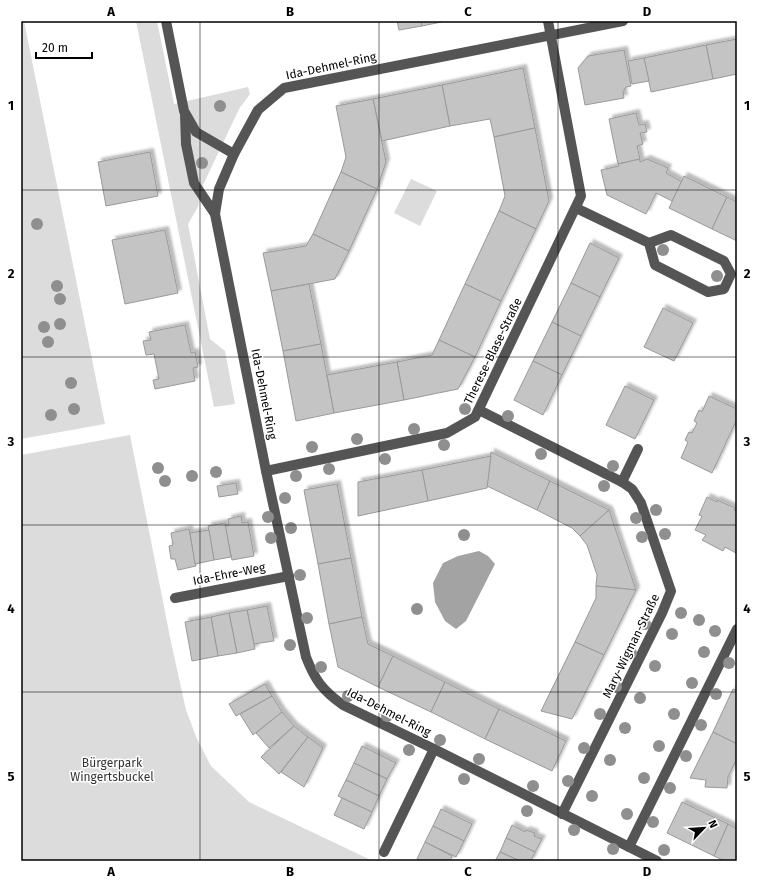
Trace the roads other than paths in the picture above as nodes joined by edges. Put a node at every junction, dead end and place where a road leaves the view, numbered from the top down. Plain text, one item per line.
1 (166, 21) edge
2 (548, 21) edge
3 (623, 21) edge
4 (551, 36) junction
5 (184, 111) junction
6 (234, 154) junction
7 (576, 208) junction
8 (215, 214) junction
9 (649, 243) junction
10 (479, 410) junction
11 (638, 449) dead end
12 (266, 471) junction
13 (622, 482) junction
14 (289, 576) junction
15 (175, 598) dead end
16 (737, 629) edge
17 (434, 749) junction
18 (562, 814) junction
19 (629, 847) junction
20 (384, 852) dead end
21 (657, 861) edge

1 - 5 street
2 - 4 street, Therese-Blase-Straße
3 - 4 street, Ida-Dehmel-Ring
4 - 6 street, Ida-Dehmel-Ring
4 - 7 street, Therese-Blase-Straße
5 - 6 street
5 - 8 street
6 - 8 street, Ida-Dehmel-Ring
7 - 9 street
7 - 10 street, Therese-Blase-Straße
8 - 12 street, Ida-Dehmel-Ring
9 - 9 street
10 - 12 street, Therese-Blase-Straße
10 - 13 street, Mary-Wigman-Straße
11 - 13 street
12 - 14 street, Ida-Dehmel-Ring
13 - 18 street, Mary-Wigman-Straße
14 - 15 street, Ida-Ehre-Weg
14 - 17 street, Ida-Dehmel-Ring
16 - 19 street
17 - 18 street, Ida-Dehmel-Ring
17 - 20 street
18 - 19 street, Ida-Dehmel-Ring
19 - 21 street, Ida-Dehmel-Ring

